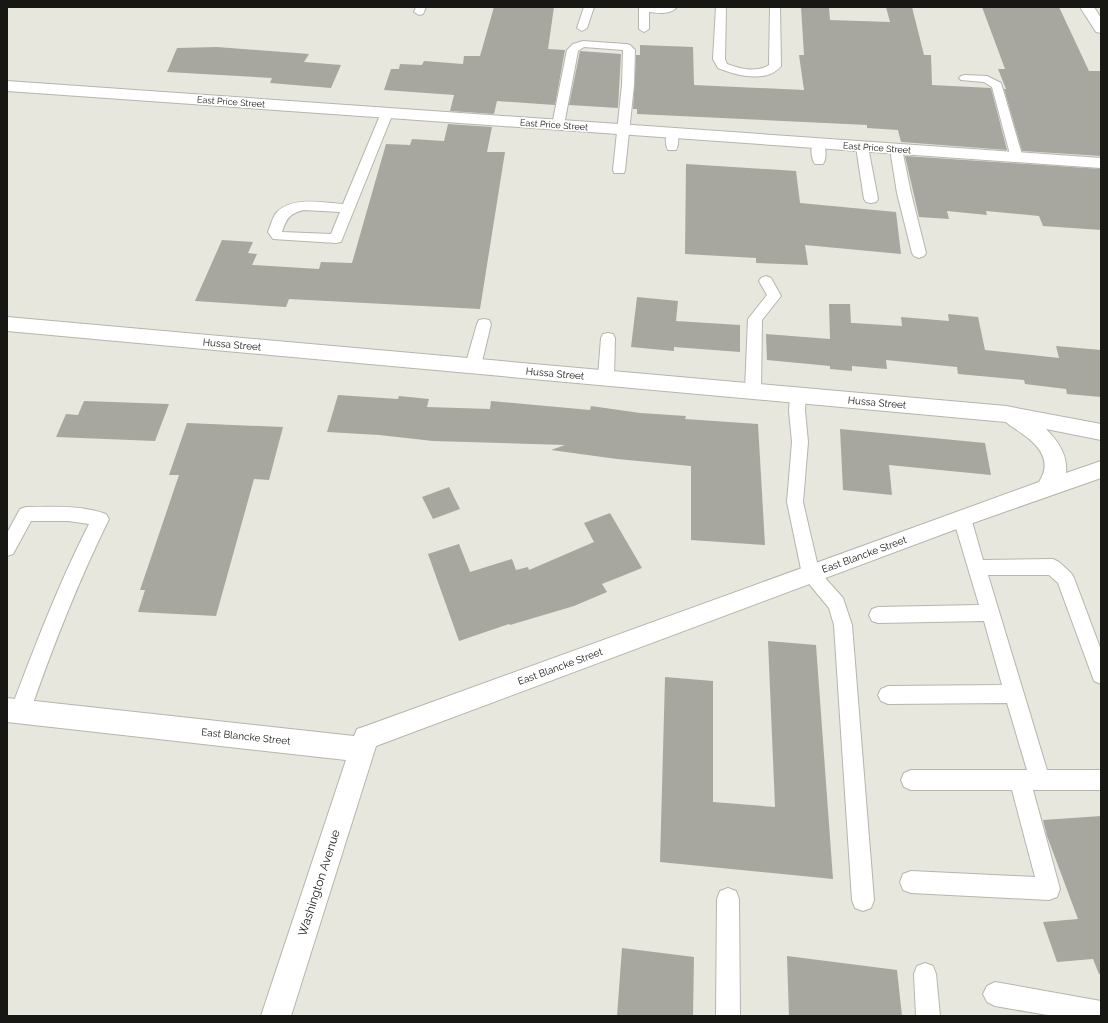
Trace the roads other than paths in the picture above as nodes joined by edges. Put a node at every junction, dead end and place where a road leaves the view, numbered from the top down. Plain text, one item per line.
1 (589, 7) edge
2 (721, 7) edge
3 (775, 7) edge
4 (1087, 7) edge
5 (667, 8) edge
6 (582, 28) dead end
7 (644, 29) dead end
8 (1101, 29) edge
9 (965, 78) dead end
10 (7, 86) edge
11 (387, 113) junction
12 (558, 125) junction
13 (622, 129) junction
14 (818, 144) junction
15 (862, 147) junction
16 (896, 149) junction
17 (1017, 158) junction
18 (819, 161) dead end
19 (1101, 163) edge
20 (618, 170) dead end
21 (871, 199) dead end
22 (348, 209) junction
23 (919, 253) dead end
24 (766, 281) dead end
25 (7, 324) edge
26 (484, 324) dead end
27 (608, 338) dead end
28 (473, 366) junction
29 (606, 377) junction
30 (753, 390) junction
31 (798, 394) junction
32 (1006, 414) junction
33 (1101, 432) edge
34 (1101, 469) edge
35 (1047, 488) junction
36 (962, 518) junction
37 (7, 549) edge
38 (977, 568) junction
39 (810, 574) junction
40 (990, 613) junction
41 (878, 615) dead end
42 (1101, 675) edge
43 (1015, 694) junction
44 (888, 695) dead end
45 (13, 711) edge
46 (362, 749) junction
47 (911, 780) dead end
48 (1030, 780) junction
49 (1101, 780) edge
50 (911, 882) dead end
51 (728, 899) dead end
52 (863, 900) dead end
53 (925, 974) dead end
54 (995, 994) dead end
55 (1101, 1013) edge
56 (276, 1016) edge
57 (728, 1016) edge
58 (928, 1016) edge

1 - 6 lane
2 - 3 lane
4 - 8 street
5 - 7 lane
9 - 17 lane
10 - 11 street, East Price Street
11 - 12 street, East Price Street
11 - 22 lane
12 - 13 street, East Price Street
12 - 13 lane
13 - 14 street, East Price Street
13 - 20 lane
14 - 15 street, East Price Street
14 - 18 lane
15 - 16 street, East Price Street
15 - 21 lane
16 - 17 street, East Price Street
16 - 23 lane
17 - 19 street, East Price Street
22 - 22 lane
24 - 30 lane
25 - 28 street, Hussa Street
26 - 28 lane
27 - 29 lane
28 - 29 street, Hussa Street
29 - 30 street, Hussa Street
30 - 31 street, Hussa Street
31 - 32 street, Hussa Street
31 - 39 lane
32 - 33 street, Hussa Street
32 - 35 street
34 - 35 street, East Blancke Street
35 - 36 street, East Blancke Street
36 - 38 lane
36 - 39 street, East Blancke Street
37 - 45 lane
38 - 40 lane
38 - 42 lane
39 - 46 street, East Blancke Street
39 - 52 lane
40 - 41 lane
40 - 43 lane
43 - 44 lane
43 - 48 lane
45 - 46 street, East Blancke Street
46 - 56 street, Washington Avenue
47 - 48 lane
48 - 49 lane
48 - 50 lane
51 - 57 lane
53 - 58 lane
54 - 55 lane

